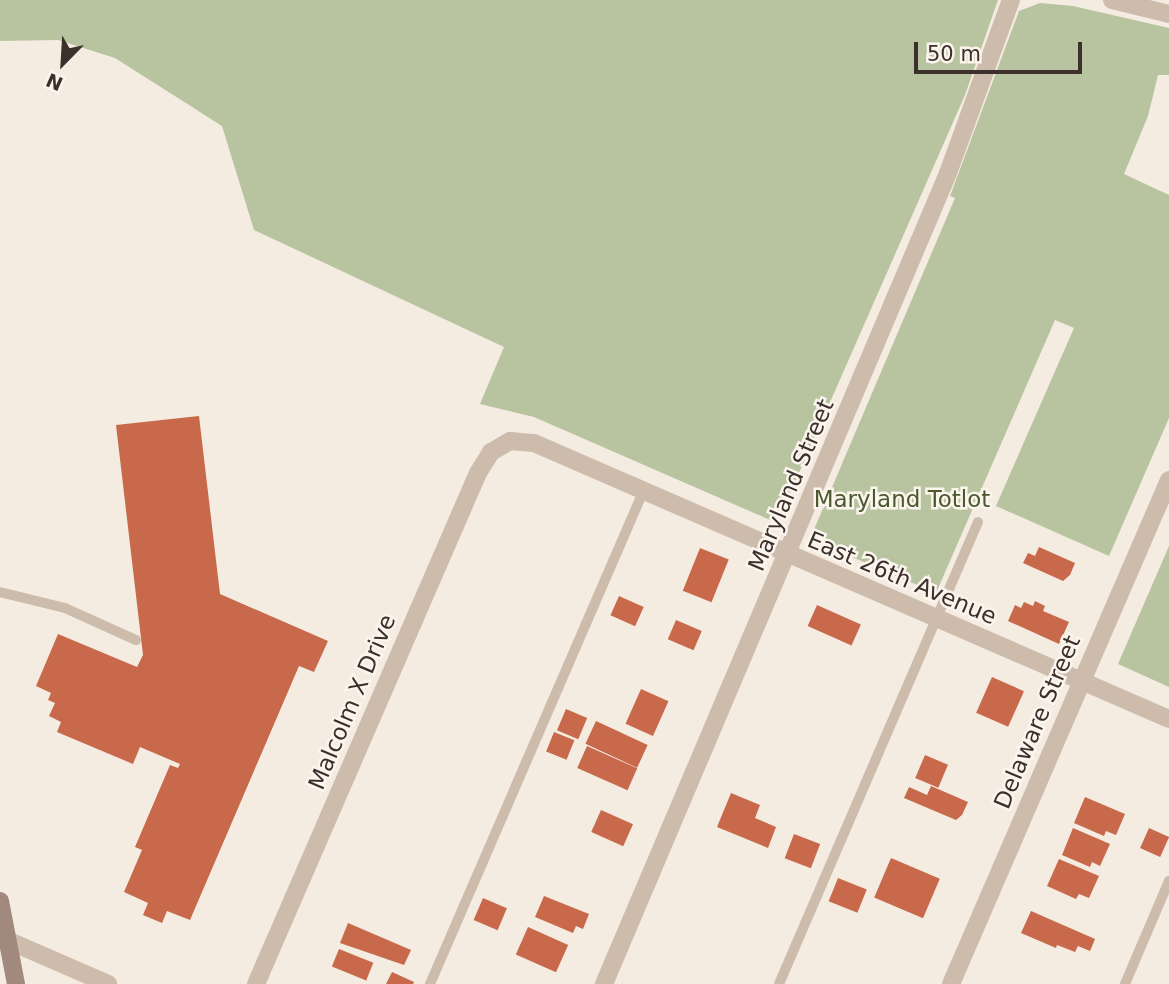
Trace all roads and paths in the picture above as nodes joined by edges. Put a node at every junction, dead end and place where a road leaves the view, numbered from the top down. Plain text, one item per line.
1 (1011, 0) edge
2 (1112, 0) edge
3 (1169, 14) edge
4 (501, 445) joint
5 (1169, 480) edge
6 (643, 492) junction
7 (978, 522) dead end
8 (788, 556) junction
9 (0, 592) edge
10 (937, 618) junction
11 (136, 640) dead end
12 (1081, 681) junction
13 (1169, 719) edge
14 (1169, 881) edge
15 (0, 901) edge
16 (4, 939) edge
17 (16, 984) edge
18 (108, 984) edge
19 (256, 984) edge
20 (430, 984) edge
21 (604, 984) edge
22 (779, 984) edge
23 (951, 984) edge
24 (1125, 984) edge

1 - 8 street, Maryland Street
2 - 3 street
4 - 6 street, East 26th Avenue
4 - 19 street, Malcolm X Drive
5 - 12 street, Delaware Street
6 - 8 street, East 26th Avenue
6 - 20 lane
7 - 10 lane
8 - 10 street, East 26th Avenue
8 - 21 street, Maryland Street
9 - 11 lane
10 - 12 street, East 26th Avenue
10 - 22 lane
12 - 13 street, East 26th Avenue
12 - 23 street, Delaware Street
14 - 24 lane
15 - 16 street
16 - 17 street
16 - 18 street

